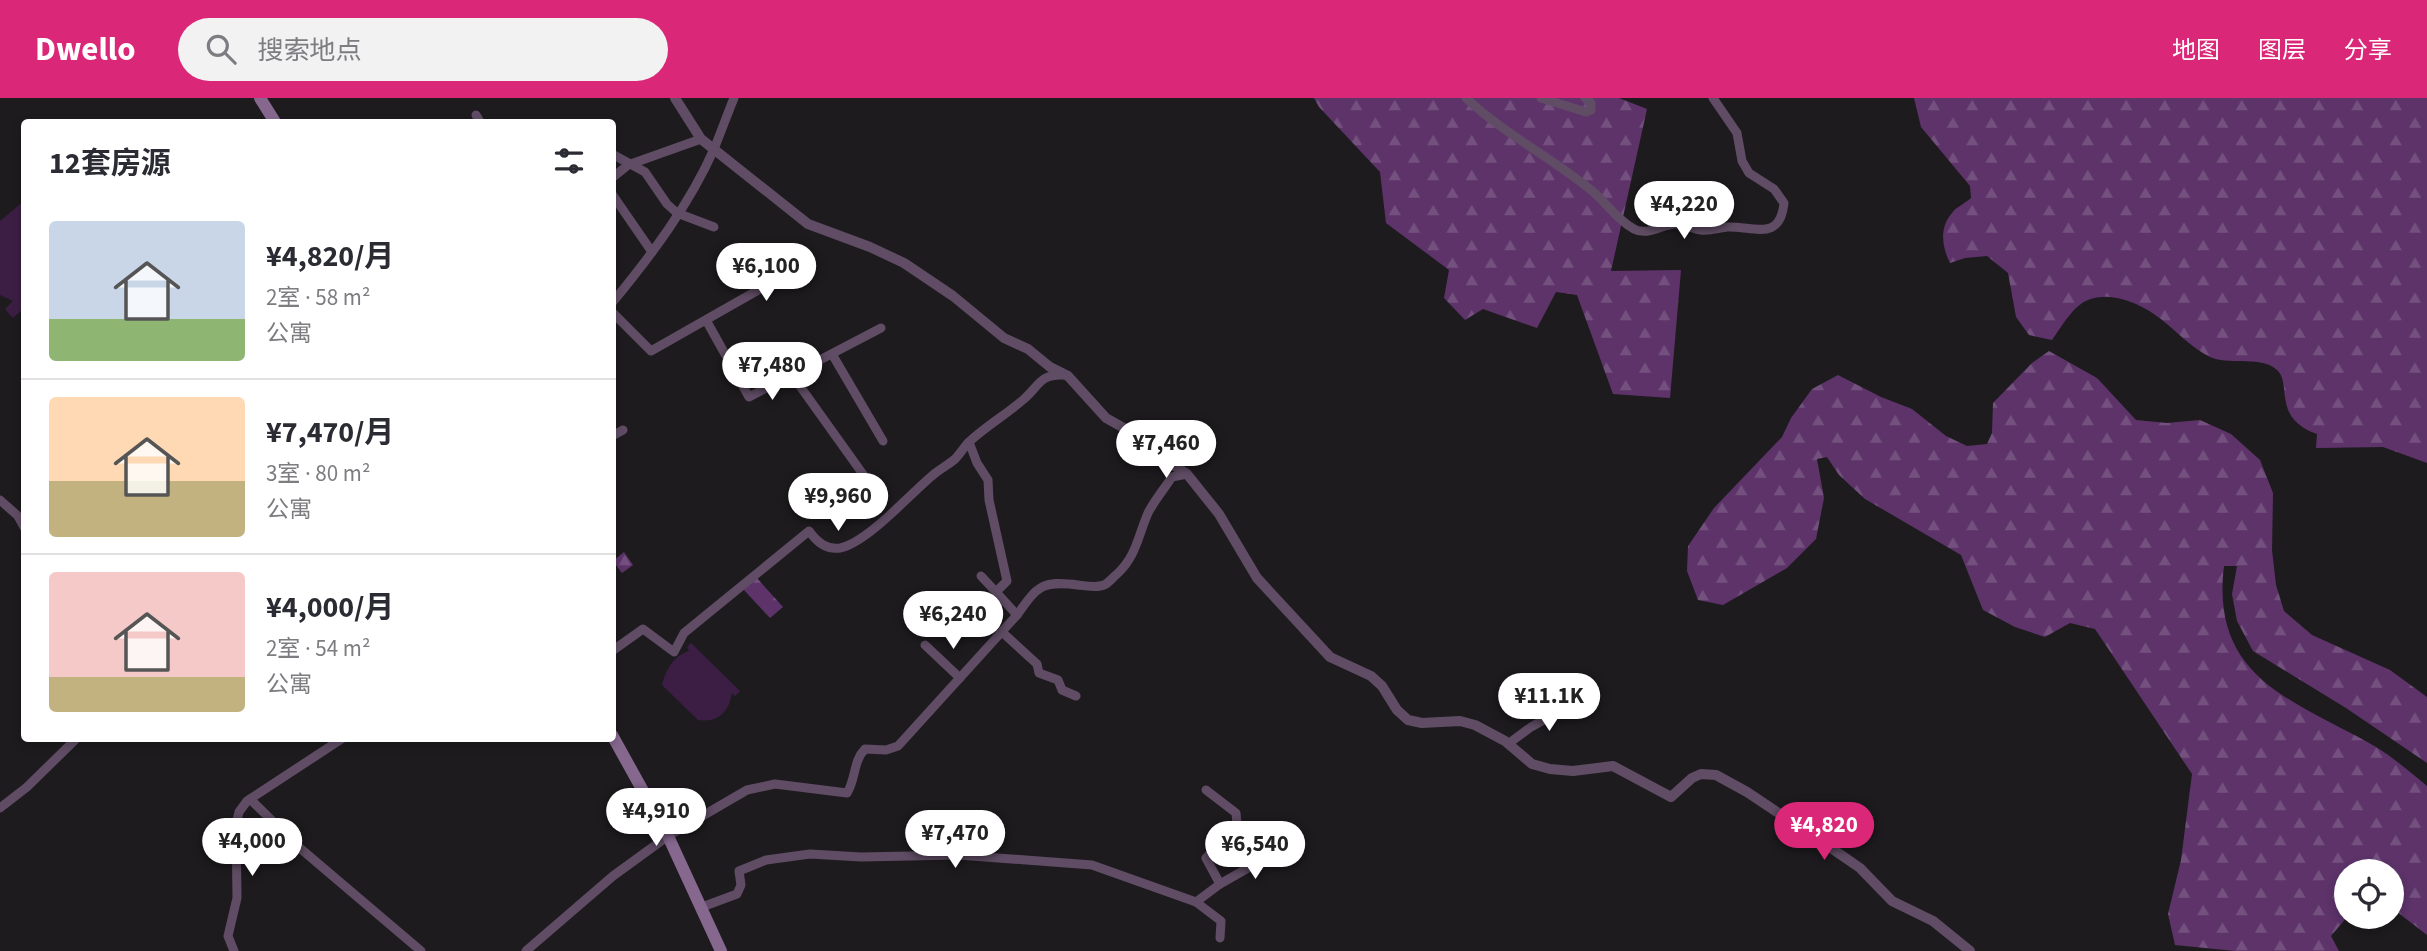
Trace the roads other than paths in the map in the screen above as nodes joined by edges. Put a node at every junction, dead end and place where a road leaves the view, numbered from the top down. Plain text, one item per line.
1 (260, 98) edge
2 (675, 98) edge
3 (734, 98) edge
4 (1466, 98) edge
5 (1541, 98) edge
6 (1585, 98) edge
7 (1713, 98) edge
8 (273, 119) edge
9 (701, 139) junction
10 (714, 150) junction
11 (616, 157) edge
12 (631, 163) junction
13 (616, 175) edge
14 (616, 200) edge
15 (677, 213) junction
16 (714, 228) dead end
17 (652, 252) junction
18 (811, 260) dead end
19 (616, 298) edge
20 (616, 316) edge
21 (706, 320) junction
22 (881, 328) dead end
23 (832, 354) junction
24 (792, 375) junction
25 (1068, 376) junction
26 (622, 430) dead end
27 (616, 434) edge
28 (883, 441) dead end
29 (969, 442) junction
30 (1188, 474) junction
31 (880, 498) dead end
32 (0, 500) edge
33 (21, 522) edge
34 (981, 576) dead end
35 (996, 592) junction
36 (1017, 615) junction
37 (1002, 632) junction
38 (925, 645) dead end
39 (616, 648) edge
40 (960, 678) junction
41 (1076, 696) dead end
42 (1567, 704) dead end
43 (73, 742) edge
44 (337, 742) edge
45 (616, 742) edge
46 (1508, 744) junction
47 (1206, 790) dead end
48 (250, 799) junction
49 (0, 808) edge
50 (668, 836) junction
51 (1276, 852) dead end
52 (1220, 884) junction
53 (1196, 902) junction
54 (702, 907) junction
55 (1220, 939) dead end
56 (234, 951) edge
57 (421, 951) edge
58 (526, 951) edge
59 (722, 951) edge
60 (1970, 951) edge

1 - 8 main road
2 - 9 street
3 - 10 street
4 - 7 street
5 - 6 street
9 - 10 street
9 - 12 street
10 - 15 street
10 - 25 street
11 - 12 street
12 - 13 street
12 - 15 street
14 - 17 street
15 - 16 street
15 - 17 street
17 - 19 street
18 - 21 street
20 - 21 street
21 - 24 street
22 - 23 street
23 - 24 street
23 - 28 street
24 - 31 street
25 - 29 street
25 - 30 street
26 - 27 street
29 - 35 street
29 - 39 street
30 - 36 street
30 - 46 street
32 - 33 street
34 - 35 street
35 - 36 street
36 - 37 street
37 - 40 street
37 - 41 street
38 - 40 street
40 - 50 street
42 - 46 street
43 - 49 street
44 - 48 street
45 - 50 main road
46 - 60 street
47 - 52 street
48 - 56 street
48 - 57 street
50 - 54 main road
50 - 58 street
51 - 52 street
52 - 53 street
53 - 54 street
53 - 55 street
54 - 59 main road

